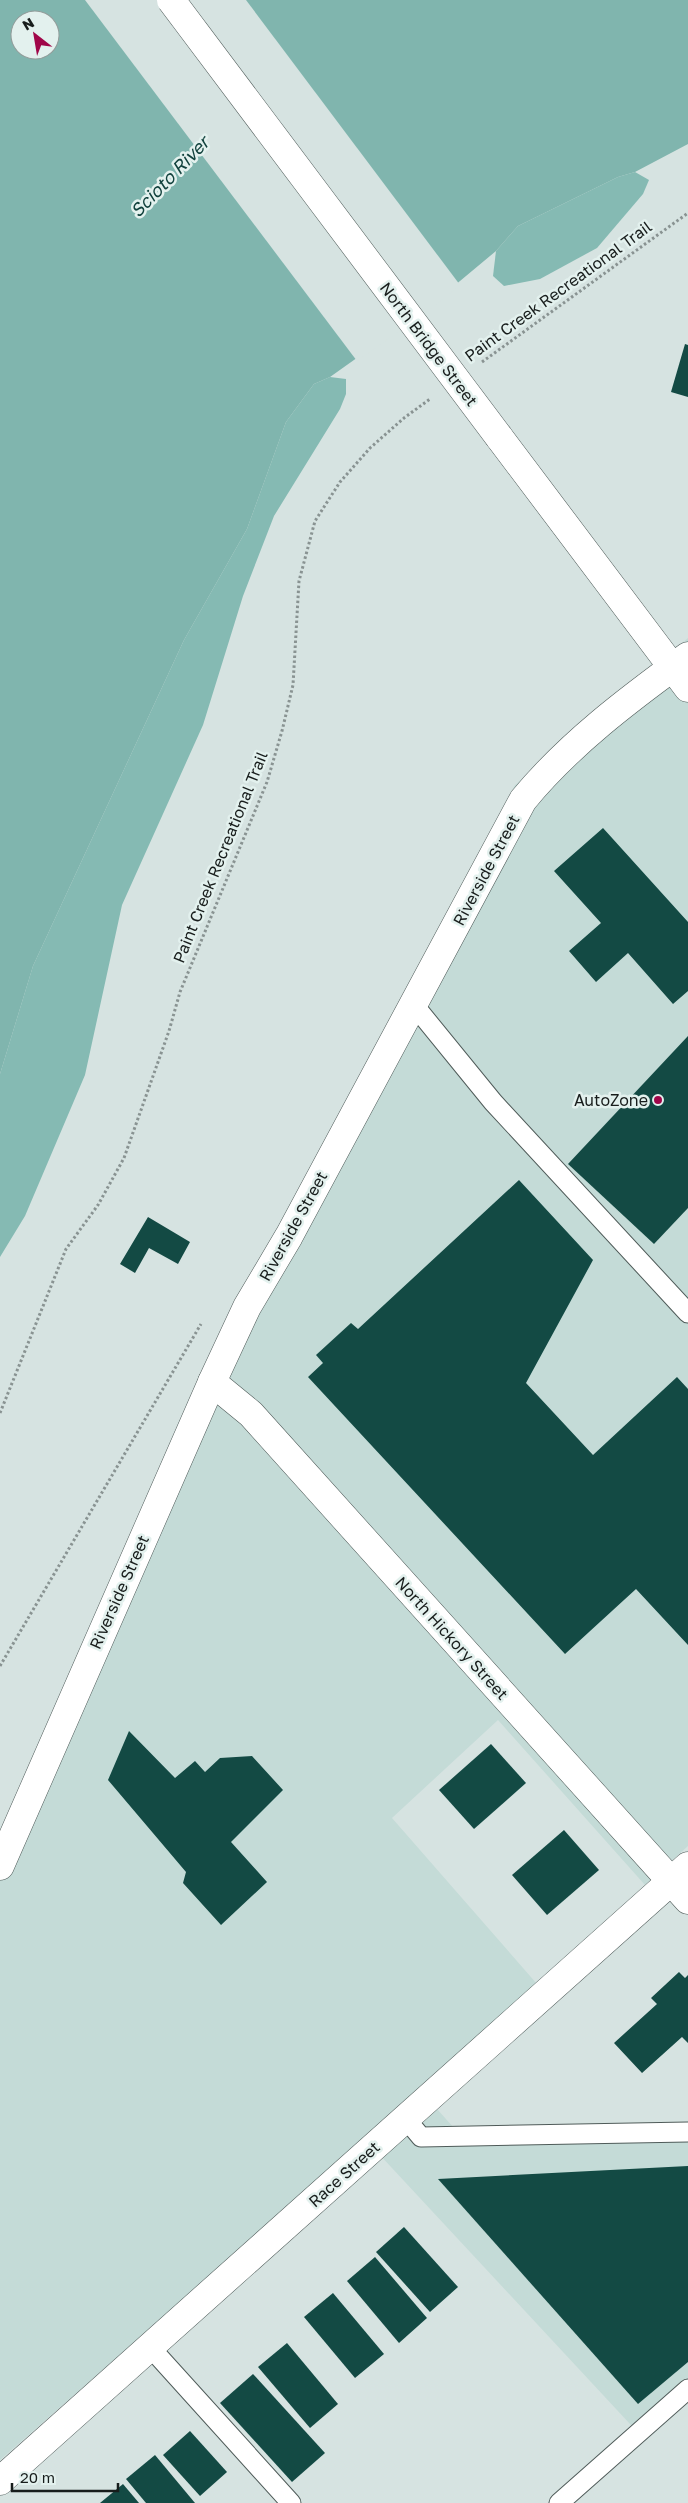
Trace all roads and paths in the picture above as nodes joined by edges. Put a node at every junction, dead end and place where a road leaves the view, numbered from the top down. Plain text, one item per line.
1 (171, 0) edge
2 (688, 213) edge
3 (475, 367) dead end
4 (436, 395) dead end
5 (682, 671) edge
6 (414, 1005) junction
7 (688, 1313) edge
8 (203, 1320) dead end
9 (212, 1382) junction
10 (0, 1413) edge
11 (0, 1666) edge
12 (0, 1866) edge
13 (682, 1882) edge
14 (406, 2119) junction
15 (688, 2132) edge
16 (150, 2347) junction
17 (688, 2389) edge
18 (0, 2481) edge
19 (291, 2503) edge
20 (559, 2503) edge

1 - 5 street, North Bridge Street, bridge
2 - 3 path, Paint Creek Recreational Trail
4 - 10 path, Paint Creek Recreational Trail
5 - 6 street, Riverside Street
6 - 7 lane
6 - 9 street, Riverside Street
8 - 11 path
9 - 12 street, Riverside Street
9 - 13 street, North Hickory Street
13 - 14 street, Race Street
14 - 15 lane
14 - 16 street, Race Street
16 - 18 street, Race Street
16 - 19 lane
17 - 20 lane

